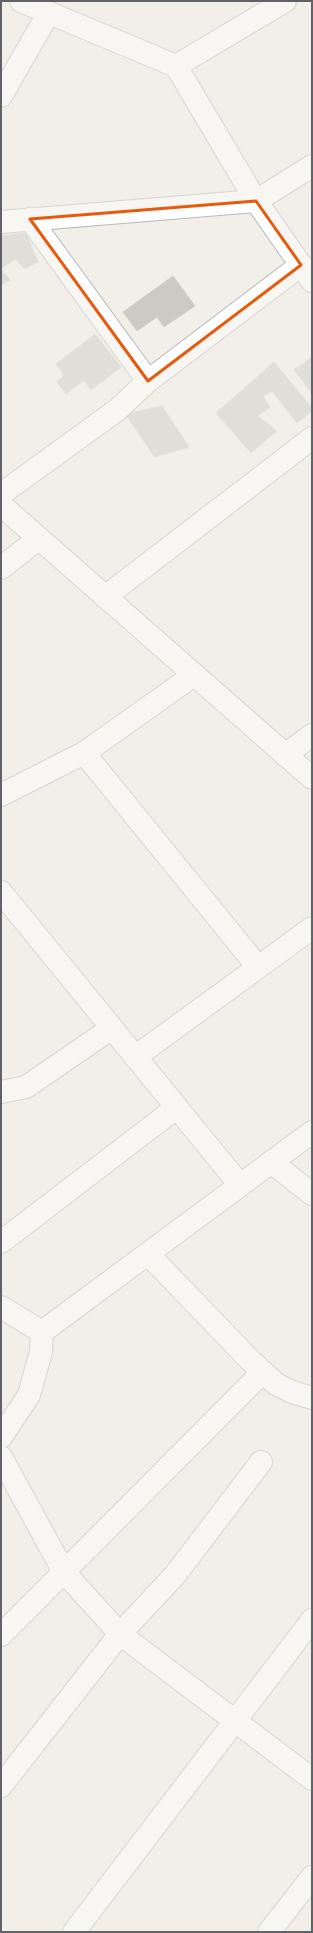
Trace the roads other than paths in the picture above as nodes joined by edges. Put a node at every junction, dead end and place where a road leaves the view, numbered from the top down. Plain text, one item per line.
1 (21, 1) edge
2 (285, 1) edge
3 (48, 14) junction
4 (176, 66) junction
5 (1, 96) edge
6 (312, 166) edge
7 (256, 201) junction
8 (30, 219) junction
9 (1, 222) edge
10 (306, 273) edge
11 (148, 381) junction
12 (312, 438) edge
13 (1, 494) edge
14 (1, 504) edge
15 (38, 539) junction
16 (1, 568) edge
17 (105, 597) junction
18 (194, 675) junction
19 (312, 735) edge
20 (84, 753) junction
21 (285, 755) junction
22 (312, 778) edge
23 (1, 796) edge
24 (1, 892) edge
25 (312, 928) edge
26 (258, 967) junction
27 (112, 1028) junction
28 (135, 1057) junction
29 (1, 1092) edge
30 (176, 1108) junction
31 (312, 1132) edge
32 (271, 1162) junction
33 (240, 1186) junction
34 (312, 1194) edge
35 (1, 1242) edge
36 (148, 1254) junction
37 (1, 1308) edge
38 (42, 1332) junction
39 (263, 1372) junction
40 (312, 1398) edge
41 (1, 1437) edge
42 (1, 1457) edge
43 (261, 1462) dead end
44 (64, 1572) junction
45 (312, 1620) edge
46 (120, 1634) junction
47 (1, 1635) edge
48 (235, 1721) junction
49 (312, 1779) edge
50 (1, 1786) edge
51 (312, 1877) edge
52 (74, 1932) edge
53 (269, 1932) edge

1 - 3 street
2 - 4 street
3 - 4 street
3 - 5 street
4 - 7 street
6 - 7 street
7 - 8 street
7 - 10 street
8 - 9 street
8 - 11 street
10 - 11 street
11 - 13 street
12 - 17 street
14 - 15 street
15 - 16 street
15 - 17 street
17 - 18 street
18 - 20 street
18 - 21 street
19 - 21 street
20 - 23 street
20 - 26 street
21 - 22 street
24 - 27 street
25 - 26 street
26 - 28 street
27 - 28 street
27 - 29 street
28 - 30 street
30 - 33 street
30 - 35 street
31 - 32 street
32 - 33 street
32 - 34 street
33 - 36 street
36 - 38 street
36 - 39 street
37 - 38 street
38 - 41 street
39 - 40 street
39 - 44 street
42 - 44 street
43 - 46 street
44 - 46 street
44 - 47 street
45 - 48 street
46 - 48 street
46 - 50 street
48 - 49 street
48 - 52 street
51 - 53 street

